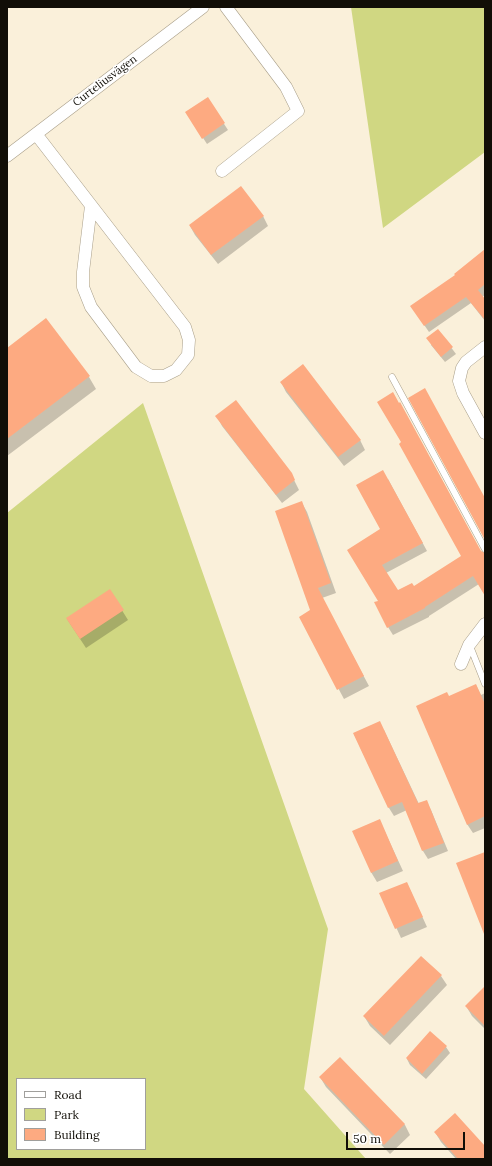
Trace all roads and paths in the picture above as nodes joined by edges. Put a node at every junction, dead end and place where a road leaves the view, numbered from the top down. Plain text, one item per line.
1 (203, 7) edge
2 (226, 7) edge
3 (36, 134) junction
4 (7, 156) edge
5 (222, 171) dead end
6 (91, 206) junction
7 (485, 347) edge
8 (392, 377) dead end
9 (485, 433) edge
10 (485, 549) edge
11 (485, 624) edge
12 (469, 645) junction
13 (461, 664) dead end
14 (485, 684) edge

1 - 3 street, Curteliusvägen
2 - 5 street
3 - 4 street, Curteliusvägen
3 - 6 street
6 - 6 street
7 - 9 street
8 - 10 lane
11 - 12 street
12 - 13 street
12 - 14 lane

